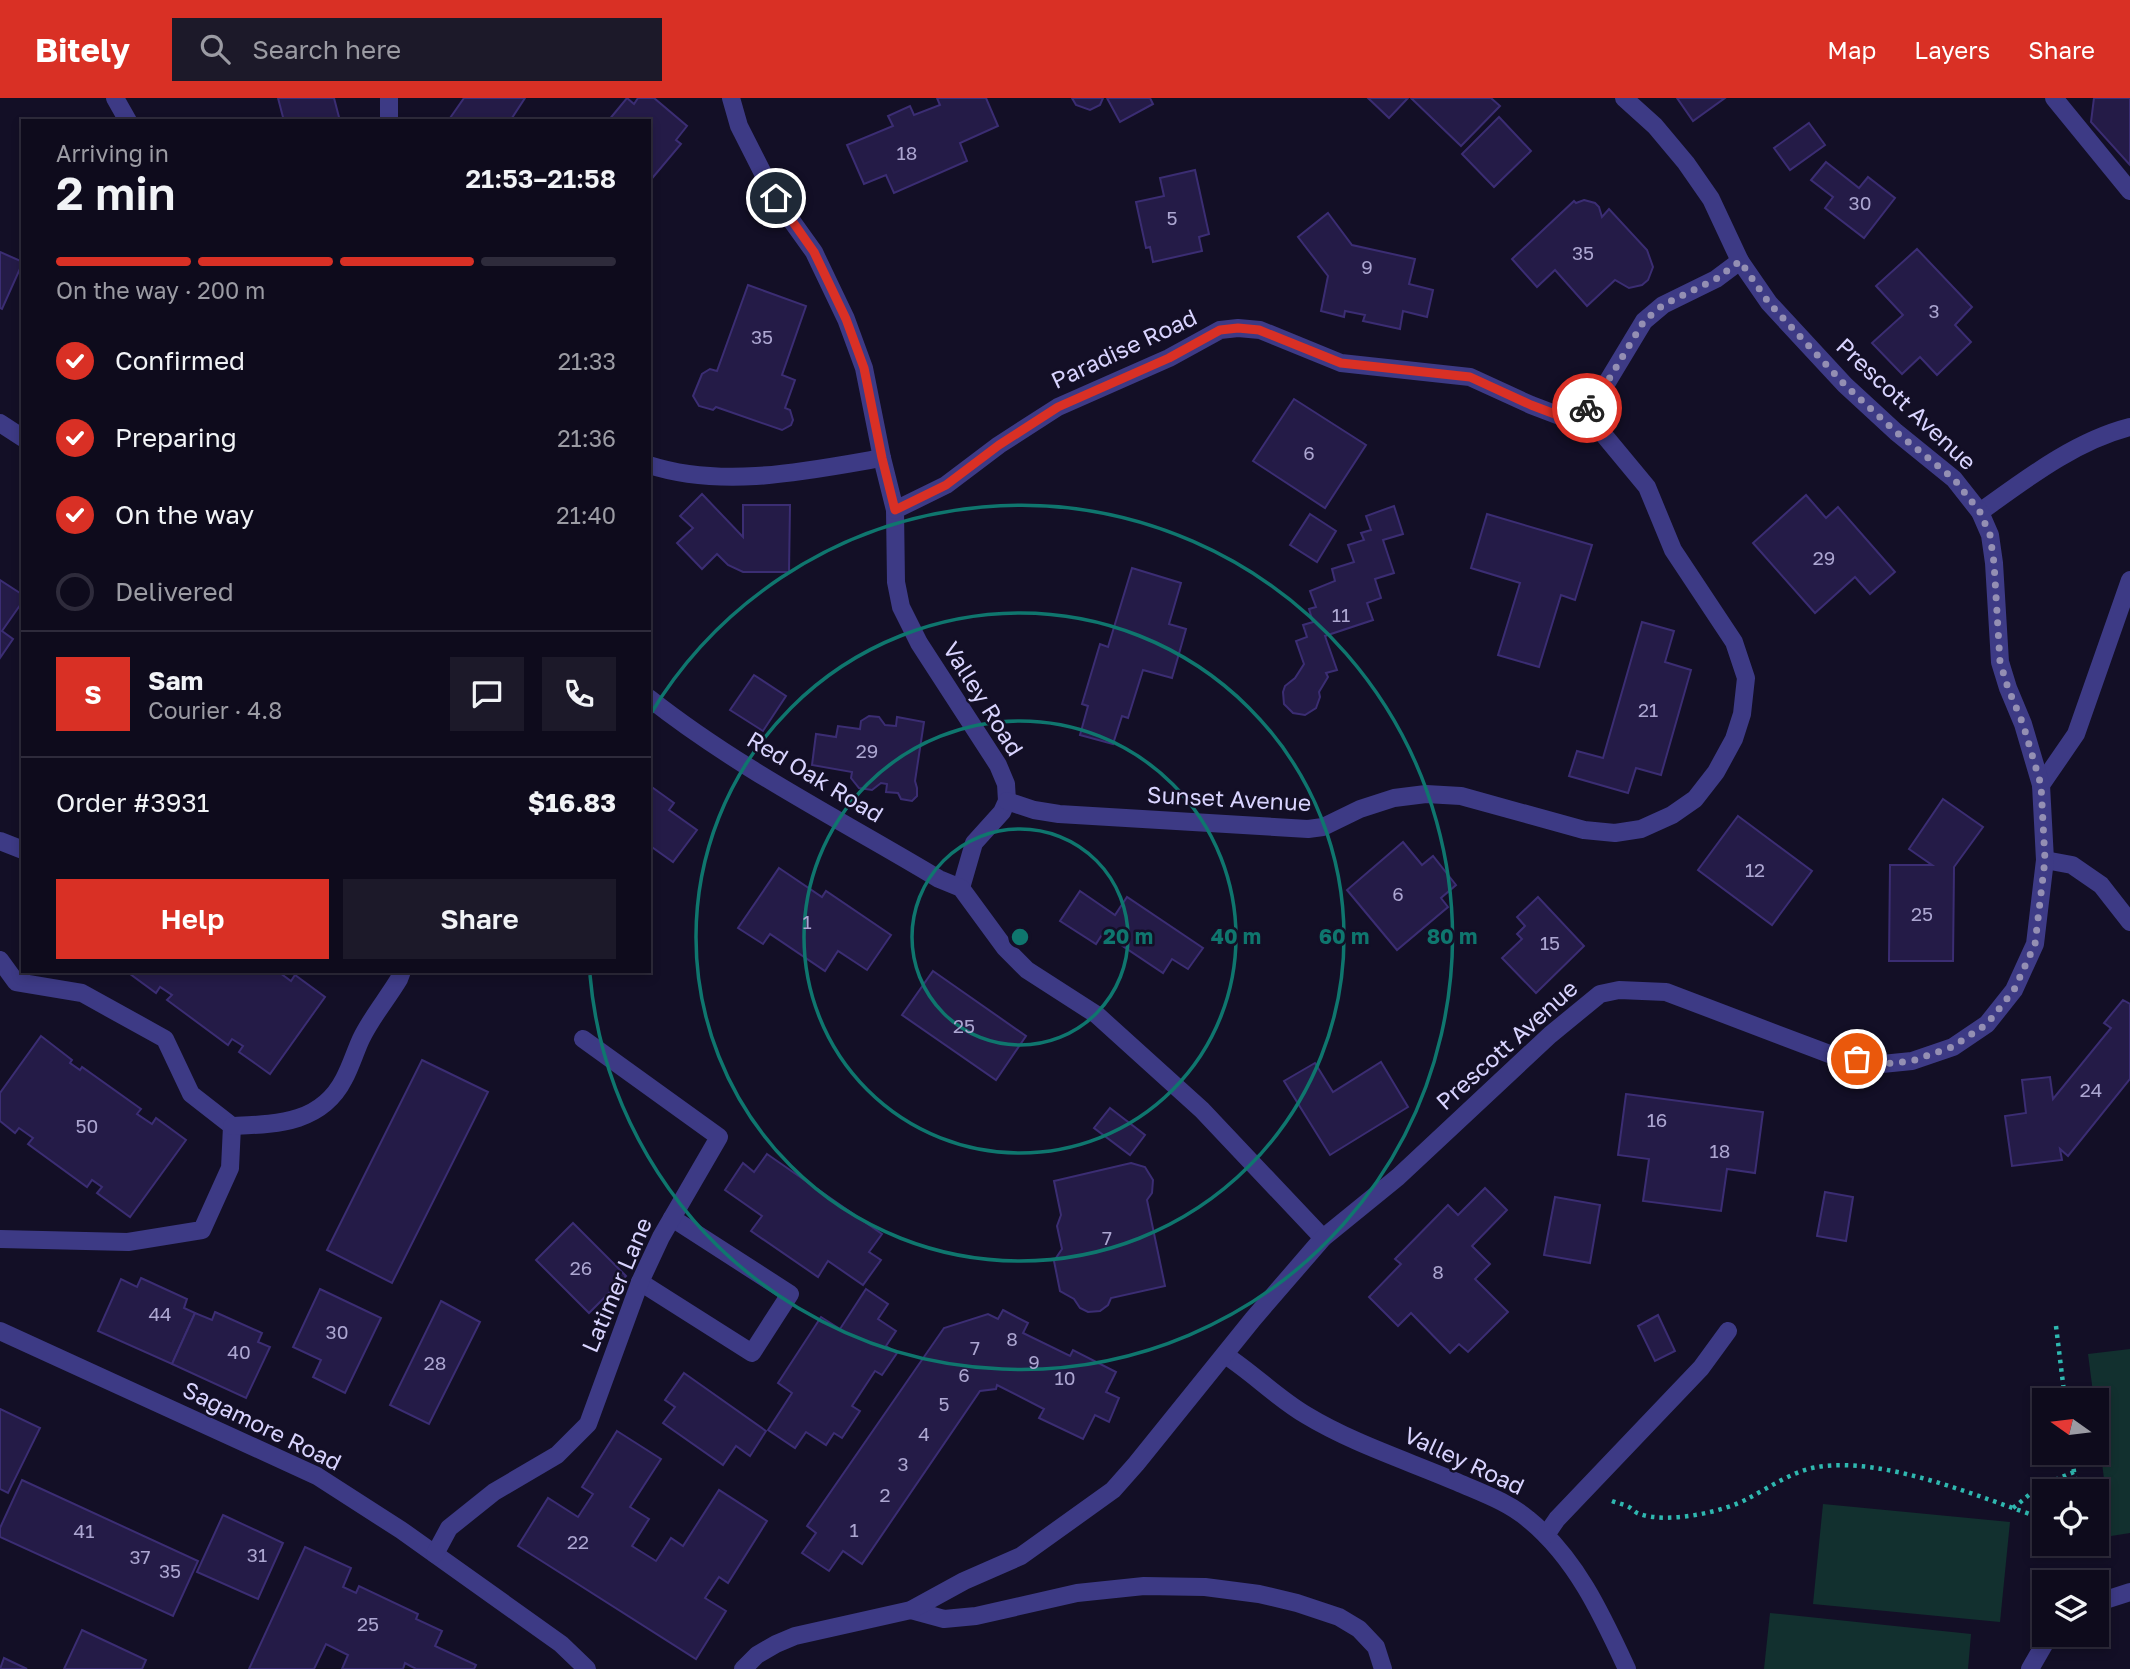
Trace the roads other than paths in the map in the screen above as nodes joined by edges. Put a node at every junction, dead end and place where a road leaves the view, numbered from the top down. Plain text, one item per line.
1 (115, 98) edge
2 (389, 98) edge
3 (731, 98) edge
4 (1625, 98) edge
5 (2054, 98) edge
6 (127, 119) edge
7 (389, 119) edge
8 (2130, 191) edge
9 (1740, 261) junction
10 (1584, 411) junction
11 (0, 423) edge
12 (2130, 427) edge
13 (21, 437) edge
14 (882, 458) junction
15 (651, 466) edge
16 (895, 510) junction
17 (1980, 512) junction
18 (2130, 580) edge
19 (651, 700) edge
20 (2041, 785) junction
21 (1007, 801) junction
22 (0, 841) edge
23 (21, 849) edge
24 (2045, 860) junction
25 (961, 888) junction
26 (2130, 922) edge
27 (0, 960) edge
28 (401, 973) edge
29 (583, 1039) dead end
30 (232, 1126) junction
31 (671, 1218) junction
32 (1323, 1238) junction
33 (0, 1239) edge
34 (640, 1282) junction
35 (0, 1331) edge
36 (1728, 1331) dead end
37 (1225, 1355) junction
38 (1546, 1535) junction
39 (435, 1554) junction
40 (2130, 1592) edge
41 (2109, 1599) edge
42 (911, 1610) junction
43 (2043, 1647) edge
44 (587, 1669) edge
45 (743, 1669) edge
46 (1383, 1669) edge
47 (1627, 1669) edge
48 (2030, 1669) edge

1 - 6 street
2 - 7 street
3 - 14 street, Valley Road
4 - 9 street, Prescott Avenue
5 - 8 street
9 - 10 street
9 - 17 street, Prescott Avenue
10 - 16 street, Paradise Road
10 - 21 street, Sunset Avenue
11 - 13 street
12 - 17 street
14 - 15 street
14 - 16 street, Valley Road
16 - 21 street, Valley Road
17 - 20 street, Prescott Avenue
18 - 20 street
19 - 25 street, Red Oak Road
20 - 24 street, Prescott Avenue
21 - 25 street
22 - 23 street
24 - 26 street
24 - 32 street, Prescott Avenue
25 - 32 street
27 - 30 street
28 - 30 street
29 - 31 street, Latimer Lane
30 - 33 street
31 - 34 street, Latimer Lane
31 - 34 street
32 - 37 street, Prescott Avenue
34 - 39 street, Latimer Lane
35 - 39 street, Sagamore Road
36 - 38 street
37 - 38 street, Valley Road
37 - 42 street, Prescott Avenue
38 - 47 street, Valley Road
39 - 44 street, Sagamore Road
40 - 41 street
42 - 45 street, Prescott Avenue
42 - 46 street
43 - 48 street

